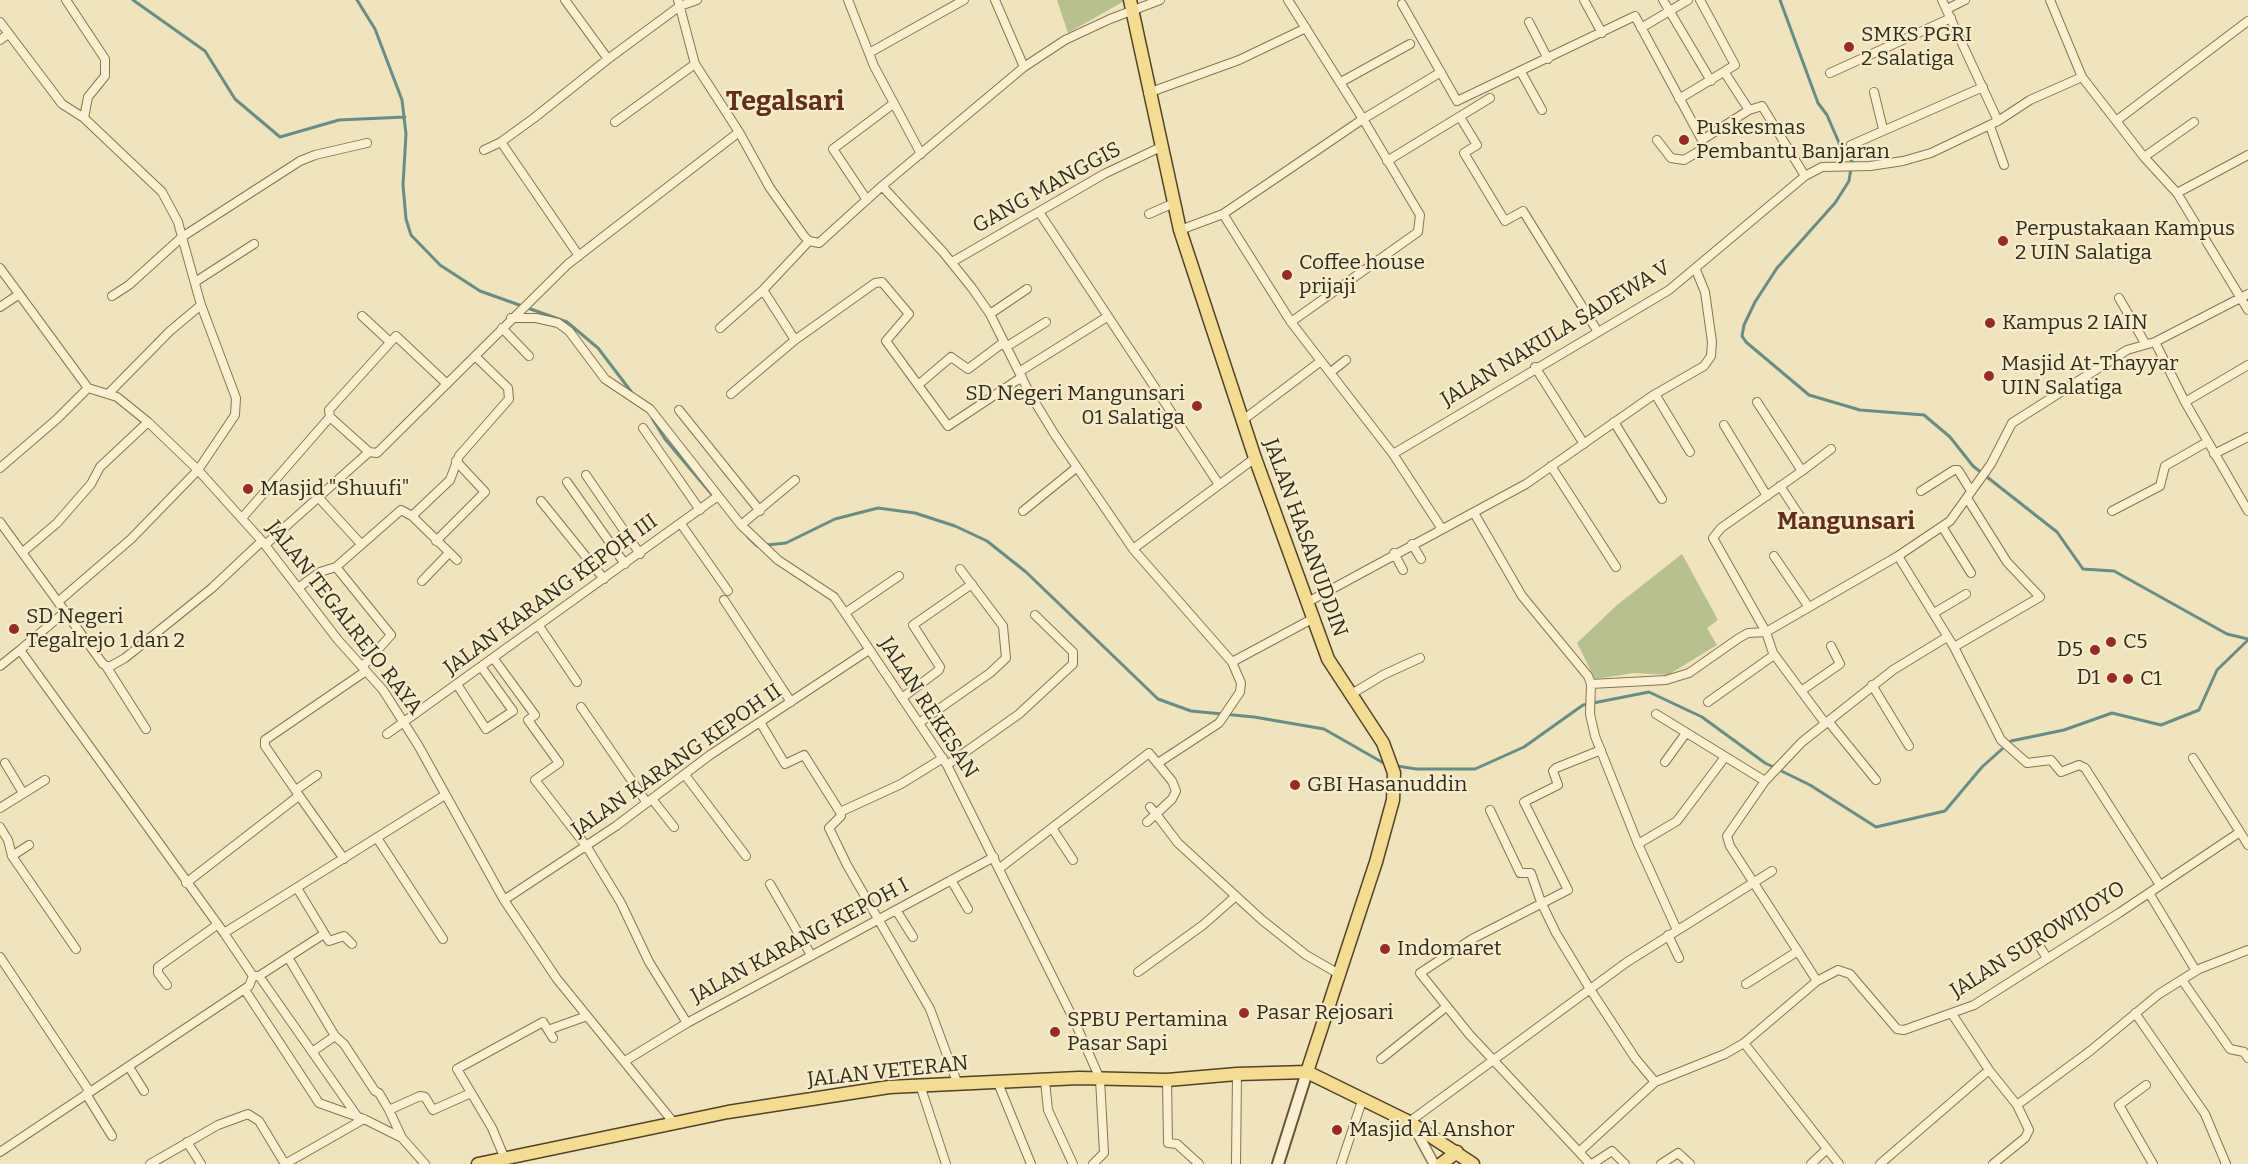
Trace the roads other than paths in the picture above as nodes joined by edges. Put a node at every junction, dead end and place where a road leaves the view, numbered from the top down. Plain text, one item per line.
1 (66, 0) edge
2 (565, 0) edge
3 (697, 0) edge
4 (848, 0) edge
5 (964, 0) edge
6 (995, 0) edge
7 (1160, 0) edge
8 (1288, 0) edge
9 (1584, 0) edge
10 (1663, 0) edge
11 (1688, 0) edge
12 (1700, 0) edge
13 (1942, 0) edge
14 (1965, 0) edge
15 (2050, 0) edge
16 (679, 3) edge
17 (1402, 4) dead end
18 (1131, 6) edge
19 (1947, 9) junction
20 (1670, 11) junction
21 (1951, 18) junction
22 (2248, 21) edge
23 (0, 22) edge
24 (1529, 22) dead end
25 (1641, 27) junction
26 (1306, 28) junction
27 (1602, 33) junction
28 (8, 34) junction
29 (0, 40) edge
30 (1410, 44) dead end
31 (869, 53) junction
32 (608, 59) junction
33 (1548, 59) junction
34 (695, 64) junction
35 (1024, 67) junction
36 (1441, 72) junction
37 (1521, 72) junction
38 (1725, 73) junction
39 (1830, 73) dead end
40 (2082, 77) junction
41 (1711, 81) junction
42 (1341, 82) junction
43 (1983, 87) junction
44 (1874, 92) dead end
45 (1148, 93) junction
46 (1490, 98) dead end
47 (1679, 99) junction
48 (893, 104) junction
49 (1542, 110) dead end
50 (1749, 110) junction
51 (84, 117) junction
52 (1460, 117) junction
53 (1363, 119) junction
54 (1998, 121) junction
55 (2116, 121) junction
56 (615, 122) dead end
57 (2194, 122) dead end
58 (1990, 126) junction
59 (1883, 129) junction
60 (739, 132) junction
61 (1657, 140) dead end
62 (1702, 140) junction
63 (501, 142) junction
64 (368, 143) dead end
65 (1851, 145) dead end
66 (1161, 147) junction
67 (484, 150) dead end
68 (921, 154) junction
69 (2248, 155) edge
70 (2144, 157) junction
71 (1387, 161) junction
72 (2004, 165) dead end
73 (1805, 176) junction
74 (882, 186) junction
75 (2177, 193) junction
76 (867, 200) junction
77 (1174, 203) junction
78 (1039, 212) junction
79 (1149, 214) dead end
80 (1222, 214) junction
81 (1180, 230) junction
82 (182, 237) junction
83 (809, 241) junction
84 (254, 244) dead end
85 (579, 255) junction
86 (952, 262) junction
87 (0, 268) edge
88 (1696, 270) junction
89 (195, 282) junction
90 (1028, 289) dead end
91 (763, 290) junction
92 (18, 295) junction
93 (2245, 295) edge
94 (112, 296) dead end
95 (2119, 298) dead end
96 (201, 305) junction
97 (0, 307) edge
98 (2248, 310) edge
99 (990, 314) junction
100 (514, 315) junction
101 (362, 316) dead end
102 (1107, 317) junction
103 (1046, 322) dead end
104 (1291, 322) junction
105 (502, 328) junction
106 (720, 328) dead end
107 (1598, 332) junction
108 (795, 340) junction
109 (390, 342) junction
110 (2155, 342) junction
111 (2145, 343) junction
112 (1005, 344) junction
113 (475, 356) junction
114 (529, 356) dead end
115 (1346, 360) dead end
116 (1321, 361) junction
117 (2248, 365) edge
118 (1535, 367) junction
119 (1330, 372) junction
120 (1020, 374) junction
121 (447, 384) junction
122 (918, 385) junction
123 (88, 388) junction
124 (110, 393) junction
125 (731, 394) dead end
126 (1655, 394) junction
127 (1757, 402) dead end
128 (2185, 402) junction
129 (679, 410) dead end
130 (330, 417) junction
131 (1243, 420) junction
132 (148, 422) junction
133 (1614, 422) junction
134 (1724, 425) dead end
135 (643, 428) dead end
136 (2248, 437) edge
137 (2207, 442) junction
138 (1584, 444) junction
139 (1831, 449) dead end
140 (369, 452) junction
141 (1690, 452) dead end
142 (1393, 454) junction
143 (2214, 454) junction
144 (1255, 458) junction
145 (456, 461) junction
146 (1551, 466) junction
147 (0, 468) edge
148 (1076, 468) junction
149 (198, 470) junction
150 (1802, 471) junction
151 (586, 475) dead end
152 (795, 480) dead end
153 (567, 482) dead end
154 (1218, 483) junction
155 (1780, 486) junction
156 (1921, 491) dead end
157 (1969, 494) junction
158 (1767, 496) junction
159 (319, 498) junction
160 (715, 499) junction
161 (1662, 499) dead end
162 (541, 501) dead end
163 (700, 510) junction
164 (760, 511) junction
165 (1023, 511) dead end
166 (2112, 511) dead end
167 (2248, 511) edge
168 (1474, 513) junction
169 (412, 516) junction
170 (242, 518) junction
171 (0, 522) edge
172 (681, 524) junction
173 (1805, 524) dead end
174 (741, 525) junction
175 (1943, 528) junction
176 (1442, 530) junction
177 (436, 541) junction
178 (263, 543) junction
179 (361, 544) junction
180 (1412, 544) junction
181 (1133, 549) junction
182 (24, 551) junction
183 (449, 553) junction
184 (1394, 553) junction
185 (640, 554) junction
186 (1774, 556) dead end
187 (1898, 556) junction
188 (1421, 559) dead end
189 (457, 560) dead end
190 (625, 564) junction
191 (336, 567) junction
192 (1616, 567) dead end
193 (960, 569) dead end
194 (1403, 570) dead end
195 (1971, 573) dead end
196 (899, 576) dead end
197 (604, 579) junction
198 (422, 581) dead end
199 (972, 584) junction
200 (298, 588) junction
201 (728, 591) dead end
202 (1966, 594) dead end
203 (724, 600) dead end
204 (59, 601) junction
205 (1306, 603) junction
206 (1808, 606) junction
207 (66, 611) junction
208 (845, 613) junction
209 (1934, 614) junction
210 (1035, 615) dead end
211 (1312, 619) junction
212 (538, 626) junction
213 (1766, 633) junction
214 (1947, 637) junction
215 (1832, 646) dead end
216 (1954, 647) junction
217 (20, 650) junction
218 (868, 650) junction
219 (1774, 655) junction
220 (1420, 658) dead end
221 (494, 659) junction
222 (1232, 663) junction
223 (0, 666) edge
224 (106, 666) junction
225 (482, 668) junction
226 (364, 669) junction
227 (577, 682) dead end
228 (1591, 684) junction
229 (1872, 685) junction
230 (458, 686) junction
231 (1801, 691) junction
232 (1350, 695) junction
233 (902, 698) junction
234 (791, 702) junction
235 (1708, 702) dead end
236 (581, 708) dead end
237 (1656, 714) dead end
238 (405, 722) junction
239 (760, 722) junction
240 (1826, 722) junction
241 (919, 723) junction
242 (146, 729) dead end
243 (1686, 733) junction
244 (387, 734) dead end
245 (1909, 746) dead end
246 (1601, 750) junction
247 (1725, 757) junction
248 (2193, 758) dead end
249 (945, 762) junction
250 (1665, 762) dead end
251 (5, 763) dead end
252 (1158, 763) junction
253 (317, 775) dead end
254 (684, 775) junction
255 (1768, 778) junction
256 (45, 780) dead end
257 (1876, 780) dead end
258 (297, 792) junction
259 (23, 793) junction
260 (446, 795) junction
261 (650, 801) junction
262 (1150, 807) dead end
263 (0, 808) edge
264 (1490, 810) dead end
265 (840, 812) junction
266 (1156, 814) junction
267 (1147, 822) dead end
268 (0, 826) edge
269 (674, 827) dead end
270 (1052, 828) junction
271 (2243, 833) edge
272 (377, 838) junction
273 (1638, 844) junction
274 (29, 845) dead end
275 (2248, 845) edge
276 (587, 847) junction
277 (12, 856) junction
278 (746, 856) dead end
279 (994, 857) junction
280 (344, 859) junction
281 (1073, 861) dead end
282 (1000, 868) junction
283 (1772, 871) dead end
284 (951, 880) junction
285 (1754, 882) junction
286 (186, 883) junction
287 (770, 884) dead end
288 (2160, 885) junction
289 (297, 888) junction
290 (2149, 893) junction
291 (1236, 896) junction
292 (504, 900) junction
293 (1541, 902) junction
294 (968, 909) dead end
295 (896, 910) junction
296 (878, 920) junction
297 (217, 925) junction
298 (1677, 930) junction
299 (224, 933) junction
300 (324, 934) junction
301 (1668, 935) junction
302 (913, 937) dead end
303 (443, 939) dead end
304 (2035, 939) dead end
305 (352, 944) dead end
306 (76, 949) dead end
307 (2248, 950) edge
308 (1798, 951) junction
309 (811, 956) junction
310 (0, 957) edge
311 (289, 958) junction
312 (1679, 958) dead end
313 (2047, 958) junction
314 (2196, 971) junction
315 (1138, 972) dead end
316 (1339, 974) junction
317 (256, 976) junction
318 (2182, 980) junction
319 (1817, 981) junction
320 (1746, 984) dead end
321 (167, 985) dead end
322 (1590, 989) junction
323 (245, 990) junction
324 (1446, 1007) junction
325 (2135, 1013) junction
326 (1952, 1014) junction
327 (587, 1016) junction
328 (687, 1023) junction
329 (548, 1030) junction
330 (335, 1036) junction
331 (553, 1038) dead end
332 (1744, 1043) junction
333 (312, 1052) junction
334 (2248, 1058) edge
335 (1381, 1059) dead end
336 (1493, 1060) junction
337 (625, 1061) junction
338 (129, 1066) junction
339 (1989, 1070) junction
340 (1307, 1072) junction
341 (1237, 1074) junction
342 (1100, 1078) junction
343 (1167, 1080) junction
344 (1045, 1081) junction
345 (957, 1082) junction
346 (1655, 1082) junction
347 (998, 1083) junction
348 (920, 1085) junction
349 (2146, 1085) dead end
350 (144, 1091) dead end
351 (88, 1093) junction
352 (471, 1093) junction
353 (1363, 1098) junction
354 (2017, 1105) junction
355 (388, 1110) junction
356 (361, 1118) junction
357 (674, 1123) junction
358 (1411, 1124) junction
359 (112, 1136) dead end
360 (402, 1138) junction
361 (187, 1142) junction
362 (1827, 1149) junction
363 (0, 1152) edge
364 (1457, 1152) junction
365 (1579, 1152) junction
366 (505, 1159) junction
367 (150, 1164) edge
368 (201, 1164) edge
369 (285, 1164) edge
370 (425, 1164) edge
371 (478, 1164) edge
372 (946, 1164) edge
373 (1031, 1164) edge
374 (1073, 1164) edge
375 (1093, 1164) edge
376 (1199, 1164) edge
377 (1236, 1164) edge
378 (1278, 1164) edge
379 (1341, 1164) edge
380 (1434, 1164) edge
381 (1442, 1164) edge
382 (1473, 1164) edge
383 (1591, 1164) edge
384 (1625, 1164) edge
385 (1661, 1164) edge
386 (1690, 1164) edge
387 (1811, 1164) edge
388 (1839, 1164) edge
389 (1880, 1164) edge
390 (1994, 1164) edge
391 (2153, 1164) edge
392 (2226, 1164) edge

1 - 51 street
2 - 32 street
3 - 16 street
4 - 31 street
5 - 31 street
6 - 35 street
7 - 18 street
8 - 26 street
9 - 27 street
10 - 20 street
11 - 20 street
12 - 38 street
13 - 19 street
14 - 19 street
15 - 40 street
16 - 32 street
16 - 34 street
17 - 36 street
18 - 35 street
18 - 45 main road, JALAN HASANUDDIN
19 - 21 street
20 - 25 street
20 - 41 street
21 - 39 street
21 - 43 street
22 - 55 street
23 - 28 street
24 - 33 street
25 - 27 street
25 - 47 street
26 - 42 street
26 - 45 street
27 - 33 street
28 - 29 street
28 - 51 street
30 - 42 street
31 - 48 street
32 - 63 street
33 - 37 street
34 - 56 street
34 - 60 street
35 - 68 street
36 - 37 street
36 - 53 street
37 - 49 street
38 - 41 street
38 - 50 street
40 - 54 street, JALAN NAKULA SADEWA V
40 - 55 street
41 - 47 street
42 - 53 street
43 - 54 street
43 - 59 street
44 - 59 street
45 - 66 main road, JALAN HASANUDDIN
46 - 52 street
47 - 62 street
48 - 68 street
48 - 76 street
50 - 62 street
50 - 73 street
51 - 82 street
52 - 71 street
52 - 107 street
53 - 71 street
53 - 80 street
54 - 58 street, JALAN NAKULA SADEWA V
55 - 70 street
57 - 70 street
58 - 72 street
58 - 73 street, JALAN NAKULA SADEWA V
59 - 65 street
60 - 83 street
60 - 85 street
61 - 62 street
63 - 67 street
63 - 85 street
64 - 82 street
66 - 77 main road, JALAN HASANUDDIN
66 - 78 street, GANG MANGGIS
68 - 74 street
69 - 75 street
70 - 75 street
71 - 104 street
73 - 88 street, JALAN NAKULA SADEWA V
74 - 76 street
74 - 86 street
75 - 93 street
76 - 83 street
77 - 79 street
77 - 81 main road, JALAN HASANUDDIN
78 - 86 street, GANG MANGGIS
78 - 102 street
80 - 81 street
80 - 104 street
81 - 131 main road, JALAN HASANUDDIN
82 - 89 street
82 - 94 street
83 - 91 street
84 - 89 street
85 - 100 street
86 - 99 street
87 - 92 street
88 - 107 street, JALAN NAKULA SADEWA V
88 - 126 street
89 - 96 street
90 - 99 street
91 - 106 street
91 - 108 street
92 - 97 street
92 - 123 street
93 - 98 street
93 - 110 street
95 - 111 street
96 - 124 street
96 - 149 street
99 - 112 street
100 - 105 street
100 - 160 street, JALAN REKESAN
101 - 109 street
102 - 120 street
102 - 154 street
103 - 112 street
104 - 116 street
105 - 113 street
105 - 114 street
107 - 118 street, JALAN NAKULA SADEWA V
108 - 122 street
108 - 125 street
109 - 121 street
109 - 130 street
110 - 111 street
110 - 128 street
111 - 157 street
112 - 120 street
112 - 122 street
113 - 121 street
113 - 145 street
115 - 119 street
116 - 119 street
116 - 131 street
117 - 128 street
118 - 138 street
118 - 142 street, JALAN NAKULA SADEWA V
119 - 142 street
120 - 122 street
120 - 148 street
121 - 140 street
123 - 124 street, JALAN TEGALREJO RAYA
123 - 147 street
124 - 132 street, JALAN TEGALREJO RAYA
126 - 133 street
126 - 141 street
127 - 150 street
128 - 137 street
129 - 164 street
130 - 140 street
130 - 170 street
131 - 144 main road, JALAN HASANUDDIN
132 - 149 street, JALAN TEGALREJO RAYA
132 - 182 street
133 - 138 street
133 - 161 street
134 - 158 street
135 - 163 street
136 - 143 street
137 - 143 street
137 - 166 street
138 - 146 street
139 - 150 street
140 - 159 street
142 - 176 street
143 - 167 street
144 - 154 street
144 - 205 main road, JALAN HASANUDDIN
145 - 169 street
145 - 177 street
146 - 168 street
146 - 192 street
148 - 165 street
148 - 181 street
149 - 170 street, JALAN TEGALREJO RAYA
149 - 204 street
150 - 155 street
151 - 185 street
152 - 164 street
153 - 190 street
154 - 181 street
155 - 158 street
155 - 173 street
156 - 157 street
157 - 175 street
157 - 216 street
158 - 213 street
159 - 178 street
159 - 179 street
160 - 163 street, JALAN KARANG KEPOH III
160 - 174 street, JALAN REKESAN
162 - 197 street
163 - 172 street, JALAN KARANG KEPOH III
164 - 174 street
168 - 176 street
168 - 228 street
169 - 177 street
169 - 179 street
170 - 178 street, JALAN TEGALREJO RAYA
171 - 182 street
172 - 185 street, JALAN KARANG KEPOH III
172 - 201 street
174 - 208 street, JALAN REKESAN
175 - 187 street
175 - 195 street
176 - 180 street
177 - 183 street
178 - 200 street, JALAN TEGALREJO RAYA
178 - 224 street
179 - 191 street
180 - 184 street
180 - 188 street
181 - 222 street
182 - 204 street
183 - 189 street
183 - 198 street
184 - 194 street
184 - 205 street
185 - 190 street, JALAN KARANG KEPOH III
186 - 206 street
187 - 206 street
187 - 209 street
190 - 197 street, JALAN KARANG KEPOH III
191 - 200 street
191 - 226 street
193 - 199 street
196 - 208 street
197 - 212 street, JALAN KARANG KEPOH III
199 - 233 street
199 - 241 street
200 - 226 street, JALAN TEGALREJO RAYA
202 - 209 street
203 - 234 street
204 - 207 street
205 - 211 main road, JALAN HASANUDDIN
206 - 213 street
207 - 217 street
207 - 224 street
208 - 218 street, JALAN REKESAN
209 - 214 street
210 - 249 street
211 - 222 street
211 - 232 main road, JALAN HASANUDDIN
212 - 221 street, JALAN KARANG KEPOH III
212 - 227 street
213 - 219 street
213 - 228 street
214 - 216 street
214 - 229 street
215 - 231 street
216 - 288 street
217 - 223 street
217 - 286 street
218 - 233 street, JALAN REKESAN
218 - 234 street, JALAN KARANG KEPOH II
219 - 231 street
219 - 235 street
220 - 232 street
221 - 225 street, JALAN KARANG KEPOH III
221 - 276 street
222 - 252 street
224 - 242 street
225 - 230 street, JALAN KARANG KEPOH III
225 - 230 street
226 - 238 street, JALAN TEGALREJO RAYA
226 - 258 street
228 - 246 street
229 - 240 street
229 - 245 street
230 - 238 street, JALAN KARANG KEPOH III
231 - 240 street
232 - 316 main road, JALAN HASANUDDIN
233 - 241 street, JALAN REKESAN
234 - 239 street, JALAN KARANG KEPOH II
236 - 261 street
237 - 243 street
238 - 244 street, JALAN KARANG KEPOH III
238 - 260 street, JALAN TEGALREJO RAYA
239 - 254 street, JALAN KARANG KEPOH II
239 - 265 street
240 - 255 street
240 - 257 street
241 - 249 street, JALAN REKESAN
243 - 247 street
243 - 250 street
246 - 273 street
246 - 293 street
247 - 255 street
247 - 273 street
248 - 271 street
249 - 265 street
249 - 279 street, JALAN REKESAN
251 - 259 street
252 - 266 street
252 - 270 street
253 - 258 street
254 - 261 street, JALAN KARANG KEPOH II
254 - 278 street
255 - 285 street
256 - 259 street
258 - 280 street
258 - 286 street
259 - 263 street
260 - 272 street
260 - 292 street, JALAN TEGALREJO RAYA
261 - 269 street
261 - 276 street, JALAN KARANG KEPOH II
262 - 266 street
264 - 293 street
265 - 296 street
266 - 267 street
266 - 291 street
268 - 277 street
270 - 281 street
270 - 282 street
271 - 275 street
271 - 288 street, JALAN SUROWIJOYO
272 - 280 street
272 - 303 street
273 - 298 street
274 - 277 street
276 - 292 street, JALAN KARANG KEPOH II
276 - 328 street
277 - 306 street
279 - 282 street, JALAN REKESAN
279 - 284 street, JALAN KARANG KEPOH I
280 - 289 street
282 - 342 street, JALAN REKESAN
283 - 285 street
284 - 294 street
284 - 295 street, JALAN KARANG KEPOH I
285 - 298 street
285 - 308 street
286 - 297 street
287 - 309 street
288 - 290 street, JALAN SUROWIJOYO
289 - 299 street
289 - 300 street
290 - 313 street, JALAN SUROWIJOYO
290 - 314 street
291 - 315 street
291 - 316 street
292 - 327 street, JALAN TEGALREJO RAYA
293 - 322 street
293 - 324 street
295 - 296 street, JALAN KARANG KEPOH I
295 - 302 street
296 - 309 street, JALAN KARANG KEPOH I
296 - 345 street
297 - 299 street
297 - 321 street
298 - 301 street
299 - 317 street
300 - 305 street
300 - 311 street
301 - 312 street
301 - 322 street
304 - 313 street
307 - 314 street
308 - 319 street
308 - 320 street
309 - 328 street, JALAN KARANG KEPOH I
310 - 351 street
311 - 317 street
311 - 330 street
313 - 326 street, JALAN SUROWIJOYO
314 - 318 street
316 - 340 main road, JALAN HASANUDDIN
317 - 323 street
317 - 333 street
318 - 325 street
318 - 334 street
319 - 326 street, JALAN SUROWIJOYO
319 - 332 street
322 - 336 street
322 - 346 street
323 - 338 street
323 - 356 street
324 - 335 street
324 - 336 street
325 - 354 street
325 - 392 street
326 - 339 street
327 - 329 street
327 - 337 street, JALAN TEGALREJO RAYA
328 - 337 street, JALAN KARANG KEPOH I
329 - 331 street
329 - 352 street
330 - 333 street
330 - 355 street
332 - 346 street
332 - 362 street
333 - 356 street
336 - 358 street
336 - 365 street
337 - 357 street, JALAN TEGALREJO RAYA
338 - 350 street
338 - 351 street
339 - 354 street
339 - 389 street
340 - 341 main road, JALAN VETERAN
340 - 353 main road
340 - 378 main road
341 - 343 main road, JALAN VETERAN
341 - 377 street
342 - 343 main road, JALAN VETERAN
342 - 344 main road, JALAN VETERAN
342 - 375 street
343 - 376 street
344 - 347 main road, JALAN VETERAN
344 - 374 street
345 - 347 main road, JALAN VETERAN
345 - 348 main road, JALAN VETERAN
346 - 365 street
347 - 373 street
348 - 357 main road, JALAN VETERAN
348 - 372 street
349 - 391 street
351 - 359 street
351 - 363 street
352 - 355 street
352 - 366 street
353 - 358 main road
353 - 379 street
354 - 390 street
355 - 360 street
356 - 360 street
356 - 369 street
357 - 366 main road, JALAN VETERAN
358 - 364 main road
358 - 380 street
360 - 370 street
361 - 367 street
361 - 368 street
361 - 369 street
362 - 387 street
362 - 388 street
364 - 381 main road
364 - 382 main road
365 - 383 street
366 - 371 main road, JALAN VETERAN
383 - 384 street
385 - 386 street

